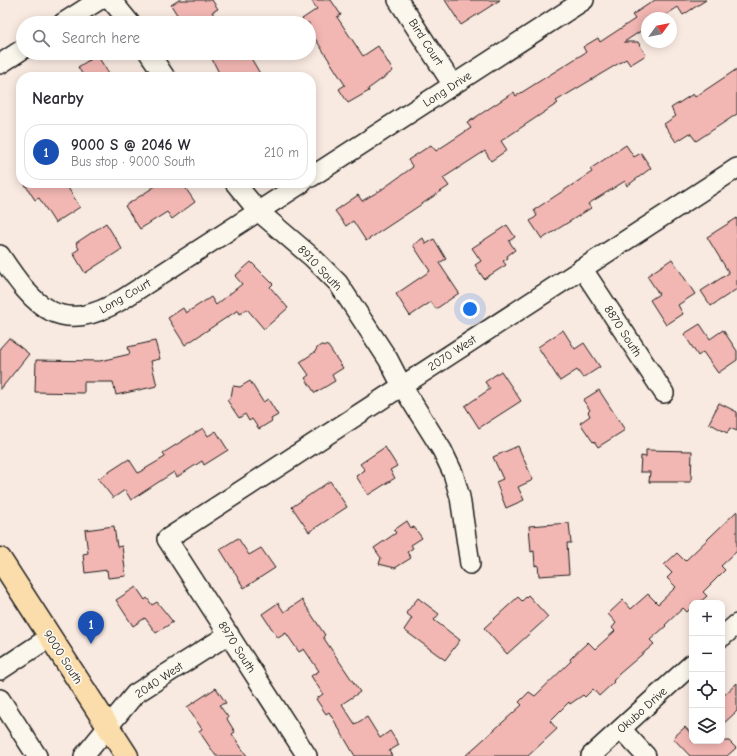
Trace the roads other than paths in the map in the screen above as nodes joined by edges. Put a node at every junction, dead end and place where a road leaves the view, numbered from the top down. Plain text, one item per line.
1 (99, 0) edge
2 (111, 0) edge
3 (398, 0) edge
4 (584, 0) edge
5 (74, 16) edge
6 (124, 16) edge
7 (16, 54) edge
8 (154, 60) edge
9 (0, 64) edge
10 (162, 72) edge
11 (453, 85) junction
12 (737, 168) edge
13 (316, 174) edge
14 (239, 188) edge
15 (294, 188) edge
16 (258, 211) junction
17 (0, 255) edge
18 (582, 268) junction
19 (402, 386) junction
20 (664, 393) dead end
21 (167, 539) joint
22 (0, 559) edge
23 (470, 564) dead end
24 (737, 624) edge
25 (229, 634) junction
26 (723, 636) edge
27 (50, 637) junction
28 (689, 667) edge
29 (0, 670) edge
30 (0, 699) edge
31 (108, 726) junction
32 (621, 729) junction
33 (36, 756) edge
34 (84, 756) edge
35 (127, 756) edge
36 (307, 756) edge
37 (591, 756) edge
38 (646, 756) edge

1 - 5 street
2 - 6 street
3 - 11 street, Bird Court
4 - 11 street, Long Drive
7 - 9 street
8 - 10 street
11 - 13 street, Long Drive
12 - 18 street, 2070 West
14 - 16 street, 8910 South
15 - 16 street
16 - 17 street, Long Court
16 - 19 street, 8910 South
18 - 19 street, 2070 West
18 - 20 street, 8870 South
19 - 21 street, 2070 West
19 - 23 street, 8910 South
21 - 25 street, 8970 South
22 - 27 main road, 9000 South
24 - 26 street
25 - 31 street, 2040 West
25 - 36 street, 8970 South
27 - 29 street
27 - 31 main road, 9000 South
28 - 32 street, Okubo Drive
30 - 33 street
31 - 34 street, 2040 West
31 - 35 main road, 9000 South
32 - 37 street, Okubo Drive
32 - 38 street

